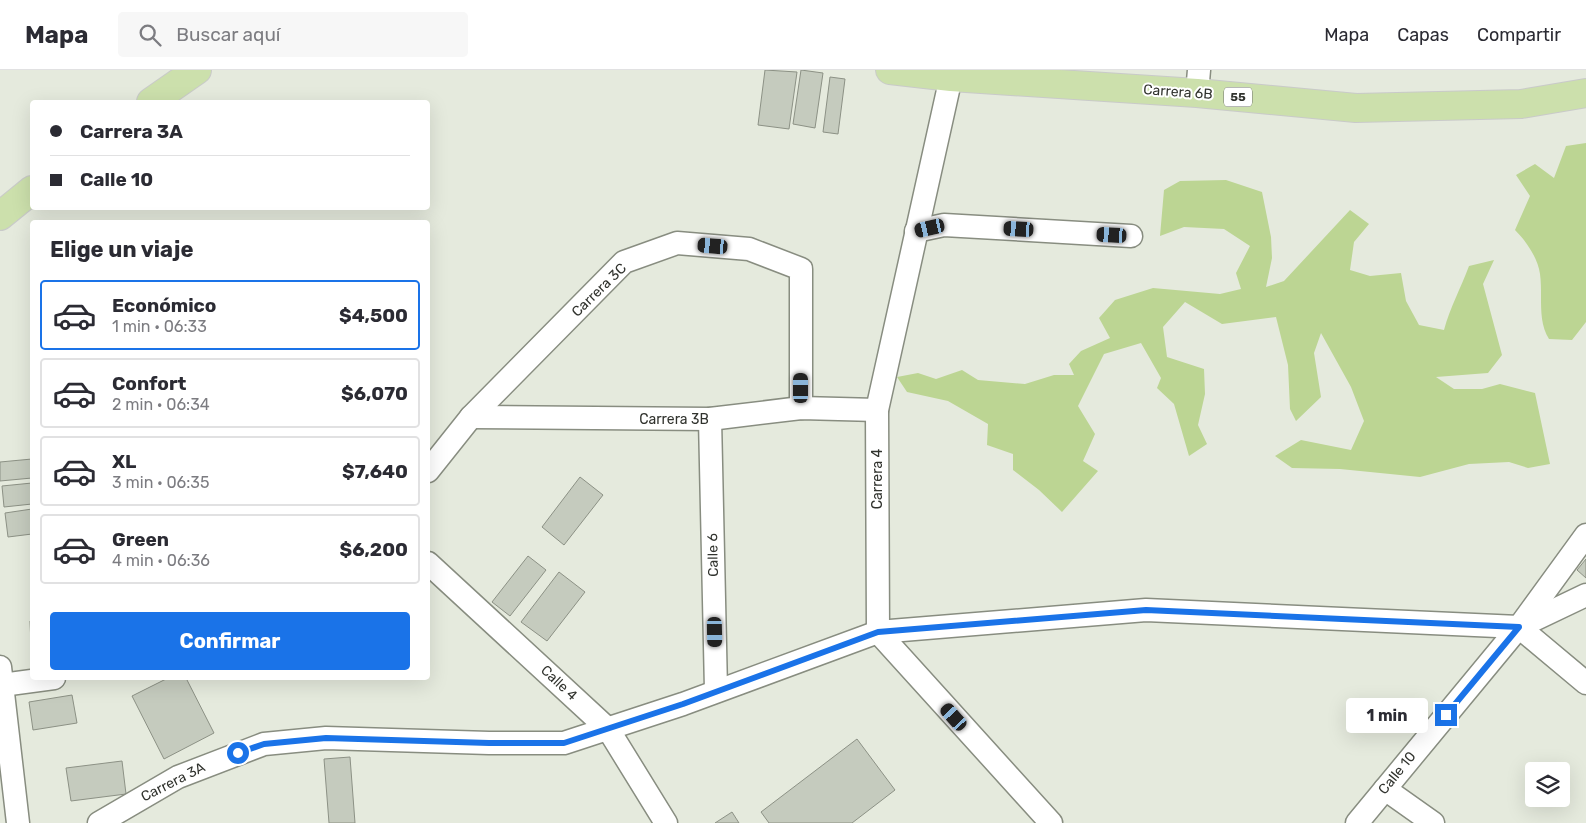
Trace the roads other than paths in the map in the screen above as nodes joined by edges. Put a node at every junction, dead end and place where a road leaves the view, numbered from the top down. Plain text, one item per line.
1 (197, 70) edge
2 (890, 70) edge
3 (951, 77) junction
4 (1198, 82) edge
5 (1586, 93) edge
6 (154, 100) edge
7 (30, 192) edge
8 (0, 216) edge
9 (916, 231) junction
10 (1131, 236) dead end
11 (801, 408) junction
12 (877, 410) junction
13 (471, 417) junction
14 (710, 419) junction
15 (430, 468) edge
16 (1586, 535) edge
17 (430, 565) edge
18 (1586, 595) edge
19 (1519, 627) junction
20 (878, 632) junction
21 (1, 676) edge
22 (30, 677) edge
23 (1586, 682) edge
24 (716, 690) junction
25 (608, 729) junction
26 (1385, 789) junction
27 (12, 820) edge
28 (99, 823) edge
29 (666, 823) edge
30 (1050, 823) edge
31 (1357, 823) edge
32 (1433, 823) edge

1 - 6 highway
2 - 3 highway, Carrera 6B / 55
3 - 4 highway, Carrera 6B / 55
3 - 9 street, Carrera 4
4 - 5 highway, Carrera 6B / 55
7 - 8 highway
9 - 10 street
9 - 12 street, Carrera 4
11 - 12 street, Carrera 3B
11 - 13 street, Carrera 3C
11 - 14 street, Carrera 3B
12 - 20 street, Carrera 4
13 - 14 street, Carrera 3B
13 - 15 street
14 - 24 street, Calle 6
16 - 19 street, Calle 10
17 - 25 street, Calle 4
18 - 19 street
19 - 20 street, Carrera 3A
19 - 23 street
19 - 26 street, Calle 10
20 - 24 street, Carrera 3A
20 - 30 street
21 - 22 street
21 - 27 street
24 - 25 street, Carrera 3A
25 - 28 street, Carrera 3A
25 - 29 street, Calle 4
26 - 31 street, Calle 10
26 - 32 street

